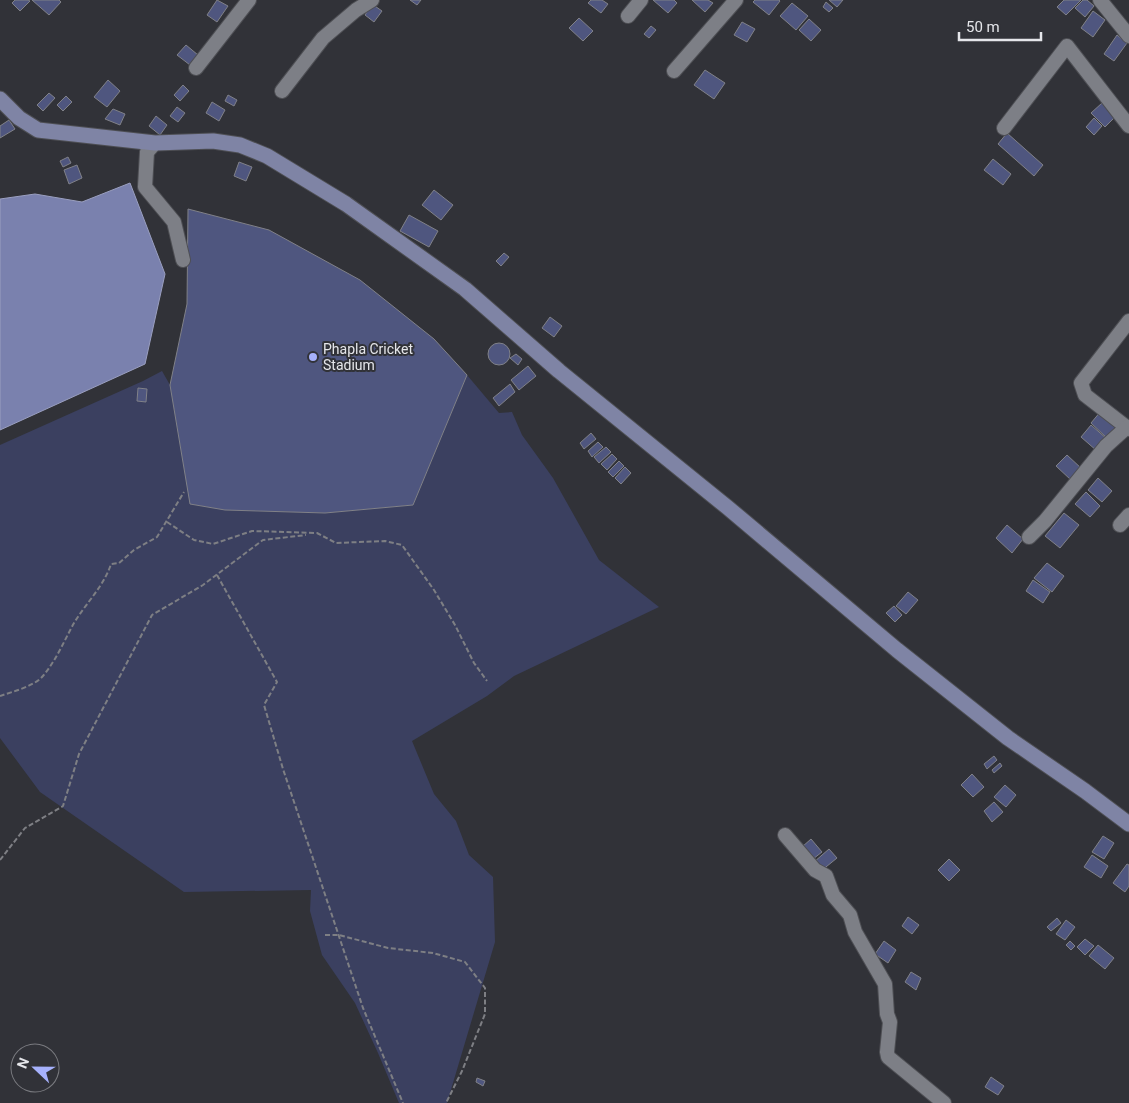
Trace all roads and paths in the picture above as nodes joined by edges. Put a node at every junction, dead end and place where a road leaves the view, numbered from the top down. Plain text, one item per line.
1 (249, 0) edge
2 (372, 0) edge
3 (641, 0) edge
4 (736, 0) edge
5 (1100, 0) edge
6 (628, 16) dead end
7 (1129, 36) edge
8 (196, 68) dead end
9 (674, 71) dead end
10 (282, 90) dead end
11 (0, 99) edge
12 (1129, 126) edge
13 (1004, 128) dead end
14 (155, 143) junction
15 (183, 260) dead end
16 (1129, 321) edge
17 (1128, 428) edge
18 (184, 492) dead end
19 (167, 522) junction
20 (306, 535) dead end
21 (1029, 537) dead end
22 (217, 575) junction
23 (486, 681) dead end
24 (0, 696) edge
25 (1129, 824) edge
26 (785, 835) dead end
27 (0, 860) edge
28 (324, 935) dead end
29 (339, 935) junction
30 (403, 1103) edge
31 (446, 1103) edge
32 (944, 1103) edge

1 - 8 street
2 - 10 street
3 - 6 street
4 - 9 street
5 - 7 street
11 - 14 main road
12 - 13 street
14 - 15 street
14 - 25 main road
16 - 17 street
17 - 21 street
18 - 19 path
19 - 23 path
19 - 24 path
20 - 22 path
22 - 27 path
22 - 29 path
26 - 32 street
28 - 29 path
29 - 30 path
29 - 31 path

